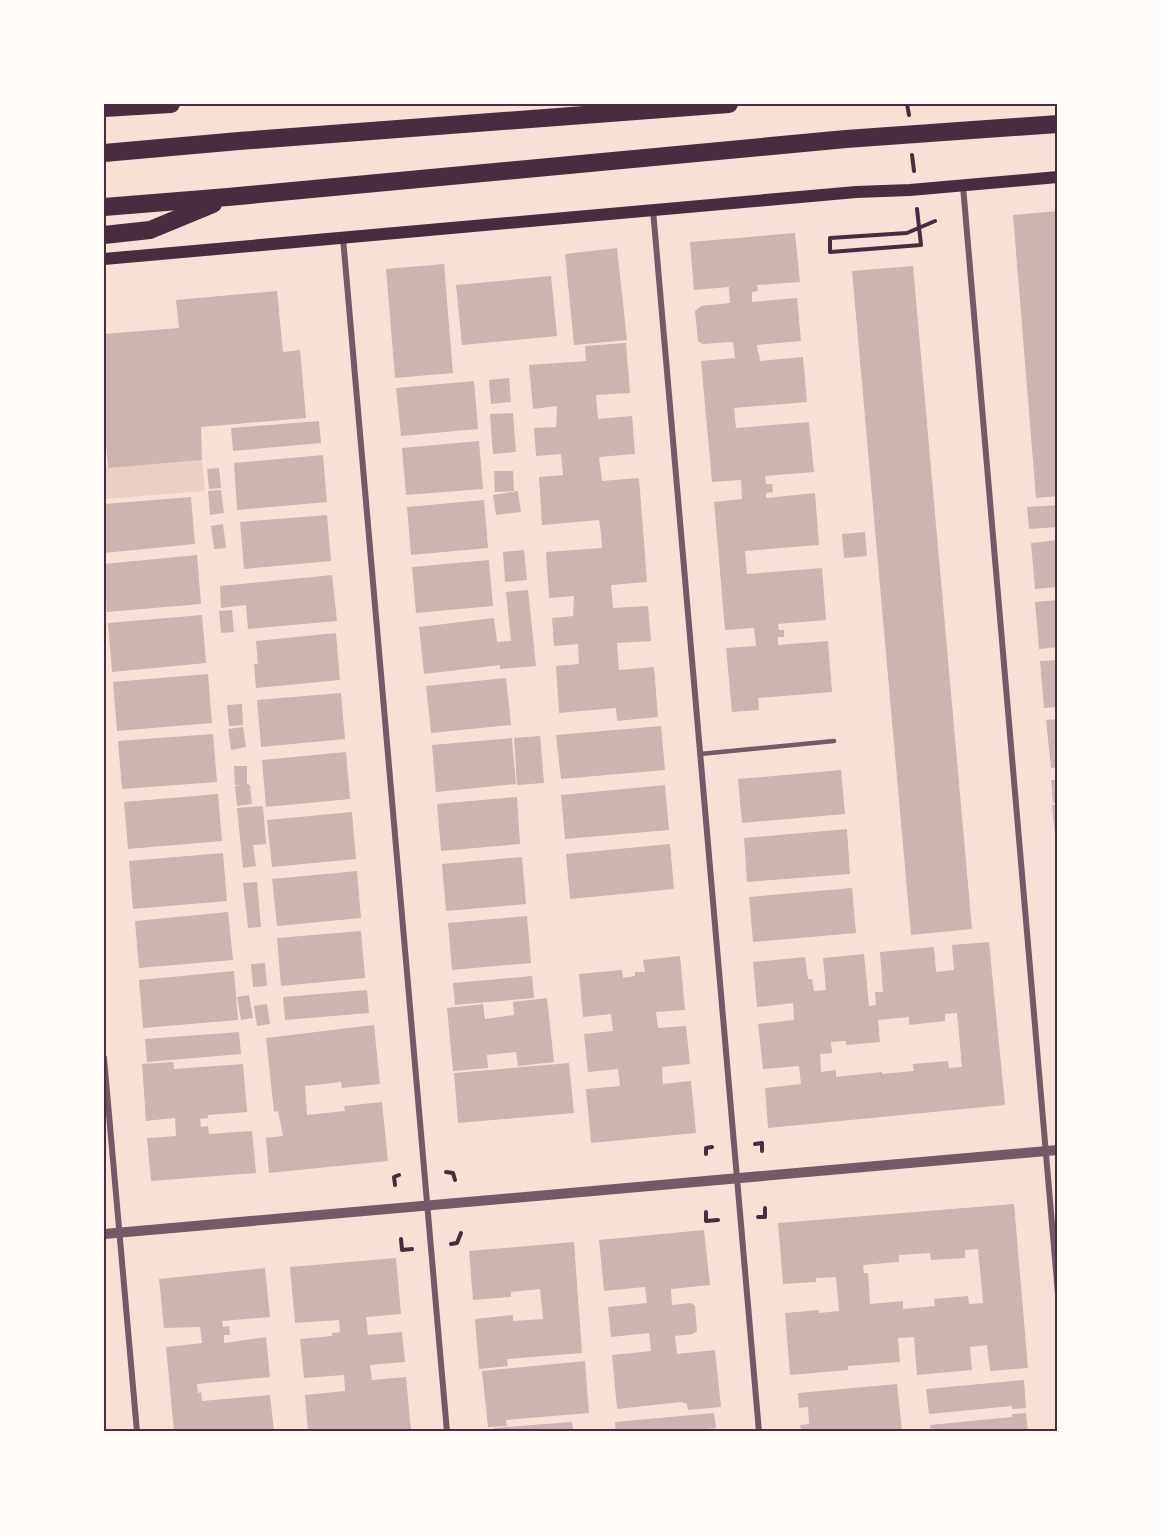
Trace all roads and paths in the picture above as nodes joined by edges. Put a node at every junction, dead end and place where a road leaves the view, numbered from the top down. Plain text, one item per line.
1 (171, 104) edge
2 (620, 104) edge
3 (729, 104) edge
4 (104, 108) edge
5 (676, 108) junction
6 (1058, 124) edge
7 (104, 153) edge
8 (1058, 177) edge
9 (963, 186) junction
10 (228, 197) junction
11 (104, 207) edge
12 (652, 209) junction
13 (935, 221) dead end
14 (104, 235) edge
15 (343, 238) junction
16 (921, 245) dead end
17 (104, 259) edge
18 (834, 741) dead end
19 (700, 754) junction
20 (104, 1058) edge
21 (754, 1144) dead end
22 (712, 1148) dead end
23 (1058, 1150) edge
24 (762, 1151) dead end
25 (1045, 1151) junction
26 (706, 1154) dead end
27 (446, 1172) dead end
28 (399, 1175) dead end
29 (737, 1177) junction
30 (455, 1180) dead end
31 (395, 1185) dead end
32 (427, 1205) junction
33 (765, 1208) dead end
34 (706, 1212) dead end
35 (758, 1217) dead end
36 (718, 1220) dead end
37 (119, 1232) junction
38 (461, 1233) dead end
39 (104, 1234) edge
40 (401, 1239) dead end
41 (451, 1244) dead end
42 (412, 1249) dead end
43 (1058, 1294) edge
44 (136, 1431) edge
45 (447, 1431) edge
46 (759, 1431) edge

1 - 4 highway
2 - 5 highway
3 - 5 highway
5 - 7 highway
6 - 10 highway
8 - 9 main road
9 - 12 main road
9 - 25 street
10 - 11 highway
10 - 14 highway
12 - 15 main road
12 - 19 street
13 - 16 path
15 - 17 main road
15 - 32 street
18 - 19 lane
19 - 29 street
20 - 37 street
21 - 24 path
22 - 26 path
23 - 25 street
25 - 29 street
25 - 43 street
27 - 30 path
28 - 31 path
29 - 32 street
29 - 46 street
32 - 37 street
32 - 45 street
33 - 35 path
34 - 36 path
37 - 39 street
37 - 44 street
38 - 41 path
40 - 42 path

